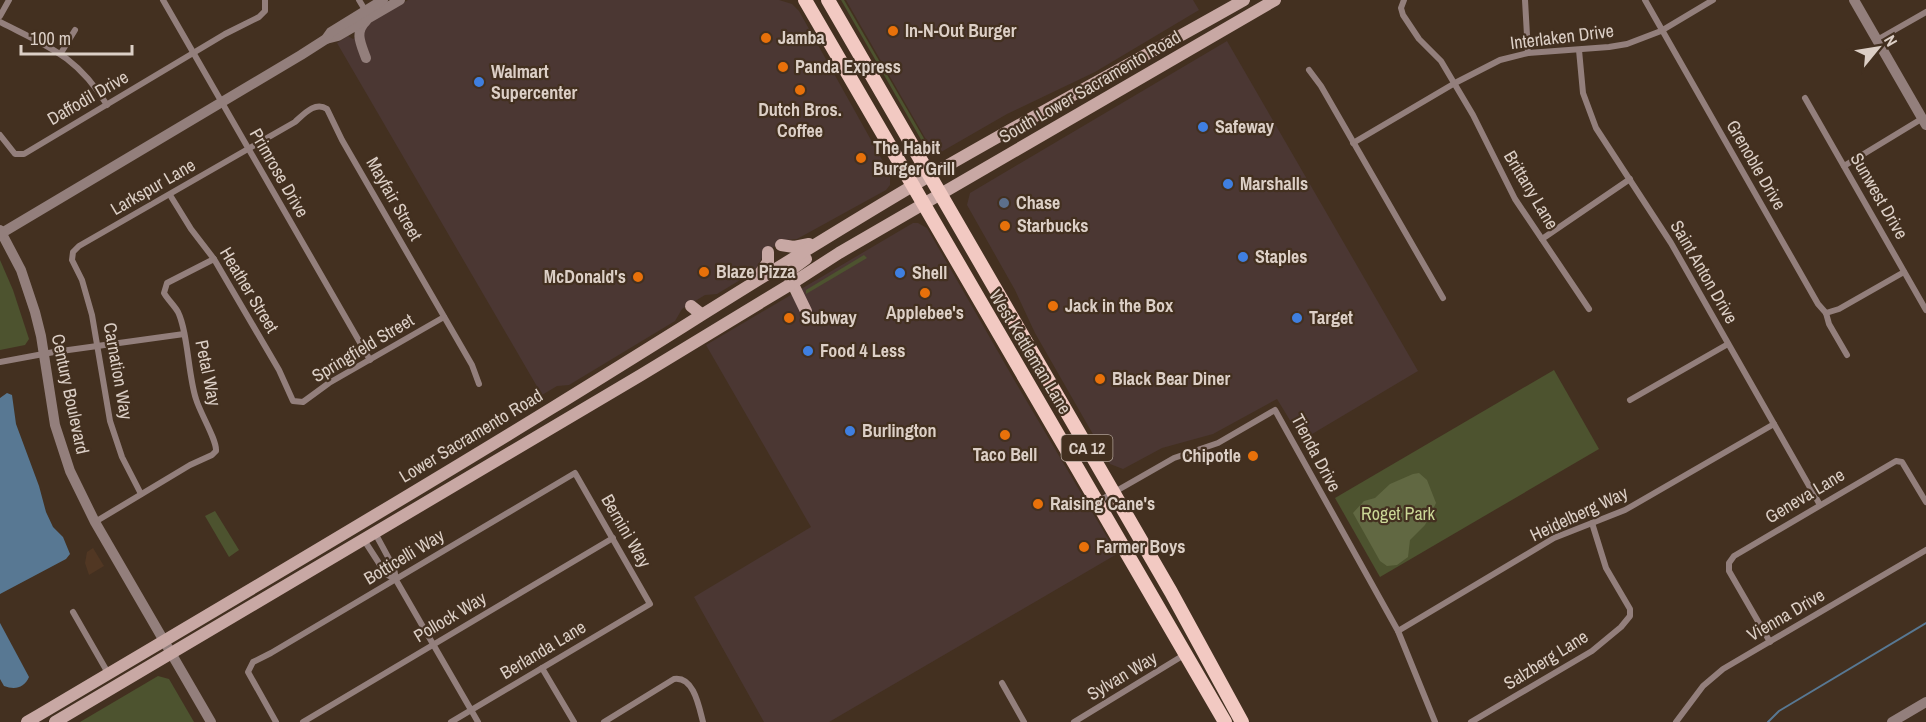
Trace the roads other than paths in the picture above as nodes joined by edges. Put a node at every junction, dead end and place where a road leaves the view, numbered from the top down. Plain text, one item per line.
1 (9, 0) edge
2 (163, 0) edge
3 (265, 0) edge
4 (359, 0) edge
5 (383, 0) edge
6 (400, 0) edge
7 (805, 0) edge
8 (828, 0) edge
9 (1244, 0) edge
10 (1275, 0) edge
11 (1404, 0) edge
12 (1525, 0) edge
13 (1645, 0) edge
14 (1713, 0) edge
15 (1854, 0) edge
16 (1926, 12) edge
17 (367, 15) junction
18 (0, 16) edge
19 (0, 22) edge
20 (75, 30) dead end
21 (1661, 31) junction
22 (338, 36) junction
23 (326, 39) junction
24 (1876, 40) junction
25 (1579, 50) junction
26 (194, 53) junction
27 (1528, 53) junction
28 (61, 54) junction
29 (1309, 70) dead end
30 (1455, 83) junction
31 (1805, 98) dead end
32 (222, 102) junction
33 (107, 105) junction
34 (1925, 120) edge
35 (0, 135) edge
36 (1353, 143) junction
37 (248, 149) junction
38 (1844, 166) junction
39 (930, 176) junction
40 (1630, 179) junction
41 (912, 186) junction
42 (940, 194) junction
43 (171, 195) junction
44 (922, 204) junction
45 (1, 232) edge
46 (830, 236) junction
47 (1542, 239) junction
48 (781, 245) dead end
49 (73, 252) joint
50 (768, 252) dead end
51 (214, 259) junction
52 (1904, 272) junction
53 (748, 285) junction
54 (791, 285) junction
55 (1443, 298) dead end
56 (1589, 309) dead end
57 (1926, 310) edge
58 (806, 311) dead end
59 (1827, 313) junction
60 (444, 317) junction
61 (184, 334) junction
62 (1728, 344) junction
63 (98, 346) junction
64 (44, 354) junction
65 (1847, 355) dead end
66 (370, 360) junction
67 (0, 362) edge
68 (479, 384) dead end
69 (1630, 400) dead end
70 (297, 402) joint
71 (1774, 424) junction
72 (575, 473) joint
73 (1113, 492) junction
74 (141, 494) junction
75 (1097, 502) junction
76 (1926, 502) edge
77 (1820, 505) junction
78 (95, 522) junction
79 (1592, 523) junction
80 (369, 536) junction
81 (613, 538) junction
82 (1926, 550) edge
83 (396, 580) junction
84 (650, 604) joint
85 (73, 612) dead end
86 (1398, 631) junction
87 (165, 640) junction
88 (1770, 642) junction
89 (433, 645) junction
90 (172, 652) junction
91 (1184, 655) junction
92 (542, 668) junction
93 (108, 674) junction
94 (1002, 683) dead end
95 (1926, 702) edge
96 (471, 710) junction
97 (27, 722) edge
98 (55, 722) edge
99 (212, 722) edge
100 (276, 722) edge
101 (303, 722) edge
102 (451, 722) edge
103 (478, 722) edge
104 (574, 722) edge
105 (604, 722) edge
106 (703, 722) edge
107 (1024, 722) edge
108 (1074, 722) edge
109 (1225, 722) edge
110 (1242, 722) edge
111 (1435, 722) edge
112 (1471, 722) edge
113 (1676, 722) edge
114 (1892, 722) edge

1 - 18 street
2 - 26 street, Primrose Drive
3 - 26 street, Daffodil Drive
4 - 17 street
5 - 17 street
6 - 17 street
7 - 41 main road, West Kettleman Lane / CA 12
8 - 39 main road, West Kettleman Lane / CA 12
9 - 39 main road, South Lower Sacramento Road
10 - 42 main road, South Lower Sacramento Road
11 - 30 street, Brittany Lane
12 - 27 street
13 - 21 street, Grenoble Drive
14 - 21 street, Interlaken Drive
15 - 24 street
16 - 24 street
17 - 22 street
17 - 22 street
17 - 23 street
19 - 28 street
20 - 28 street
21 - 25 street, Interlaken Drive
21 - 59 street, Grenoble Drive
22 - 23 street
23 - 32 street
24 - 34 street
25 - 27 street, Interlaken Drive
25 - 40 street, Saint Anton Drive
26 - 32 street, Primrose Drive
26 - 33 street, Daffodil Drive
27 - 30 street, Interlaken Drive
28 - 33 street
29 - 36 street
30 - 36 street, Interlaken Drive
30 - 47 street, Brittany Lane
31 - 38 street, Sunwest Drive
32 - 37 street, Primrose Drive
32 - 45 street
33 - 35 street, Daffodil Drive
34 - 38 street
36 - 55 street
37 - 43 street, Larkspur Lane
37 - 60 street, Mayfair Street
37 - 66 street, Primrose Drive
38 - 52 street, Sunwest Drive
39 - 41 main road, Lower Sacramento Road
39 - 42 main road, West Kettleman Lane / CA 12
40 - 47 street
40 - 62 street, Saint Anton Drive
41 - 44 main road, West Kettleman Lane / CA 12
41 - 46 main road, Lower Sacramento Road
42 - 44 main road, South Lower Sacramento Road
42 - 73 main road, West Kettleman Lane / CA 12
43 - 49 street, Larkspur Lane
43 - 51 street, Heather Street
44 - 54 main road, Lower Sacramento Road
44 - 75 main road, West Kettleman Lane / CA 12
45 - 64 street, Century Boulevard
46 - 48 main road
46 - 53 main road, Lower Sacramento Road
46 - 54 main road
47 - 56 street, Brittany Lane
49 - 63 street, Carnation Way
50 - 53 main road
51 - 61 street, Petal Way
51 - 70 street, Heather Street
52 - 57 street, Sunwest Drive
52 - 59 street
53 - 87 main road, Lower Sacramento Road
54 - 58 main road
54 - 80 main road, Lower Sacramento Road
59 - 65 street, Grenoble Drive
60 - 66 street, Springfield Street
60 - 68 street, Mayfair Street
61 - 63 street
61 - 74 street, Petal Way
62 - 69 street
62 - 71 street, Saint Anton Drive
63 - 64 street
63 - 74 street, Carnation Way
64 - 67 street
64 - 78 street, Century Boulevard
66 - 70 street, Springfield Street
71 - 77 street, Saint Anton Drive
71 - 79 street, Heidelberg Way
72 - 81 street, Bernini Way
72 - 83 street, Botticelli Way
73 - 75 street, Tienda Drive
73 - 86 street, Tienda Drive
73 - 110 main road, West Kettleman Lane / CA 12
74 - 78 street
75 - 91 main road, West Kettleman Lane / CA 12
76 - 77 street, Geneva Lane
77 - 88 street, Geneva Lane
78 - 87 street, Century Boulevard
79 - 86 street, Heidelberg Way
79 - 112 street, Salzberg Lane
80 - 83 street
80 - 83 street
80 - 90 main road, Lower Sacramento Road
81 - 84 street, Bernini Way
81 - 89 street, Pollock Way
82 - 88 street, Vienna Drive
83 - 89 street
83 - 100 street, Botticelli Way
84 - 92 street, Berlanda Lane
85 - 93 street
86 - 111 street, Tienda Drive
87 - 90 street, Century Boulevard
87 - 93 main road, Lower Sacramento Road
88 - 113 street, Vienna Drive
89 - 96 street
89 - 101 street, Pollock Way
90 - 98 main road, Lower Sacramento Road
90 - 99 street, Century Boulevard
91 - 108 street, Sylvan Way
91 - 109 main road, West Kettleman Lane / CA 12
92 - 96 street, Berlanda Lane
92 - 104 street
93 - 97 main road, Lower Sacramento Road
94 - 107 street
95 - 114 street
96 - 102 street, Berlanda Lane
96 - 103 street
105 - 106 street

